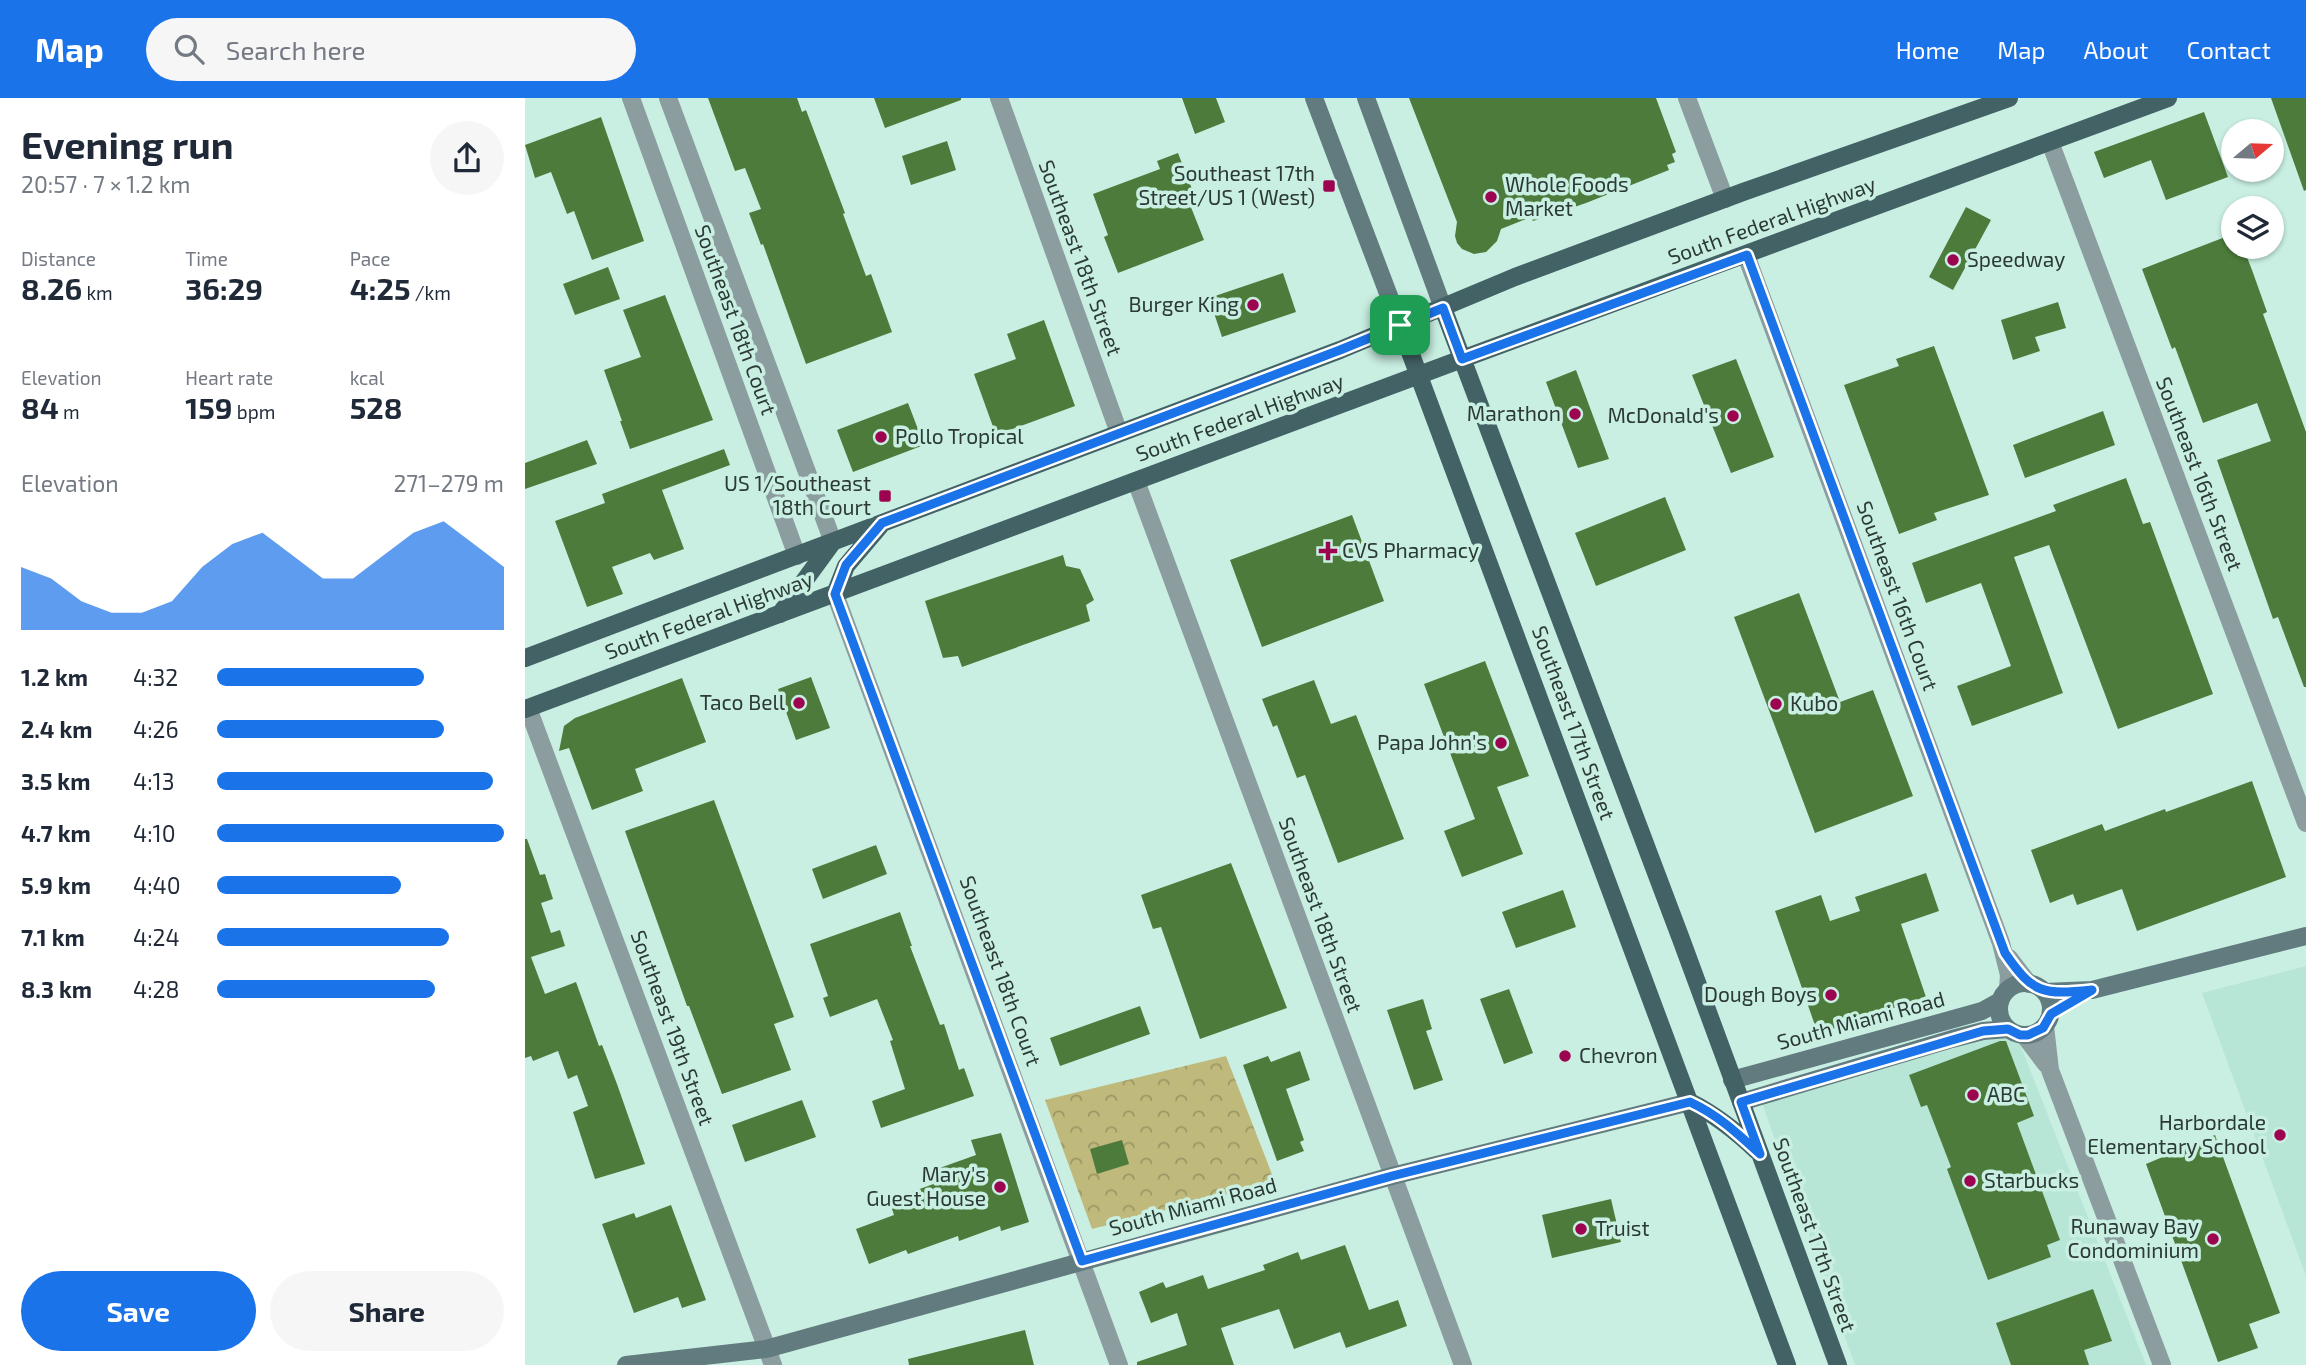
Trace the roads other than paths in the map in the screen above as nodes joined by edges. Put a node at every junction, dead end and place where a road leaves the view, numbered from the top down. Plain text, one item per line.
1 (631, 98) edge
2 (668, 98) edge
3 (999, 98) edge
4 (1314, 98) edge
5 (1366, 98) edge
6 (1687, 98) edge
7 (2009, 98) edge
8 (2168, 98) edge
9 (2050, 142) junction
10 (1725, 199) junction
11 (1747, 255) junction
12 (1443, 308) junction
13 (1400, 325) junction
14 (1462, 359) junction
15 (1420, 375) junction
16 (1119, 433) junction
17 (1136, 481) junction
18 (882, 523) junction
19 (833, 542) junction
20 (797, 556) junction
21 (835, 594) junction
22 (780, 614) junction
23 (525, 658) edge
24 (526, 708) edge
25 (2306, 823) edge
26 (2306, 936) edge
27 (2005, 953) junction
28 (2037, 988) junction
29 (2092, 990) junction
30 (2004, 995) junction
31 (2048, 1020) junction
32 (2016, 1032) junction
33 (2050, 1070) junction
34 (1732, 1080) junction
35 (1690, 1102) junction
36 (1741, 1102) junction
37 (1760, 1154) junction
38 (1392, 1176) junction
39 (1082, 1261) junction
40 (769, 1357) edge
41 (626, 1365) edge
42 (1119, 1365) edge
43 (1463, 1365) edge
44 (1787, 1365) edge
45 (1838, 1365) edge
46 (2162, 1365) edge

1 - 20 street, Southeast 18th Court
2 - 19 street, Southeast 18th Court
3 - 16 street, Southeast 18th Street
4 - 13 street, Southeast 17th Street
5 - 12 street, Southeast 17th Street
6 - 10 street
7 - 10 main road, South Federal Highway
8 - 9 main road, South Federal Highway
9 - 11 main road, South Federal Highway
9 - 25 street, Southeast 16th Street
10 - 12 main road, South Federal Highway
11 - 14 main road, South Federal Highway
11 - 27 street, Southeast 16th Court
12 - 13 main road, South Federal Highway
12 - 14 main road, Southeast 17th Street
13 - 15 main road, Southeast 17th Street
13 - 16 main road, South Federal Highway
14 - 15 main road, South Federal Highway
14 - 34 main road, Southeast 17th Street
15 - 17 main road, South Federal Highway
15 - 35 main road, Southeast 17th Street
16 - 18 main road, South Federal Highway
17 - 21 main road, South Federal Highway
17 - 38 street, Southeast 18th Street
18 - 19 main road, South Federal Highway
18 - 21 main road
19 - 20 main road, South Federal Highway
19 - 22 main road
20 - 23 main road, South Federal Highway
21 - 22 main road, South Federal Highway
21 - 39 street, Southeast 18th Court
22 - 24 main road, South Federal Highway
24 - 40 street, Southeast 19th Street
26 - 29 street
27 - 28 street, Southeast 16th Court
27 - 30 street, Southeast 16th Court
28 - 29 street
28 - 30 street
28 - 31 street
29 - 31 street
30 - 32 street
30 - 34 street, South Miami Road
31 - 32 street
31 - 33 street
32 - 33 street
32 - 36 street, South Miami Road
33 - 46 street
34 - 36 main road, Southeast 17th Street
35 - 37 main road
35 - 38 street, South Miami Road
35 - 44 main road, Southeast 17th Street
36 - 37 main road, Southeast 17th Street
37 - 45 main road, Southeast 17th Street
38 - 39 street, South Miami Road
38 - 43 street, Southeast 18th Street
39 - 40 street, South Miami Road
39 - 42 street, Southeast 18th Court
40 - 41 street, South Miami Road

